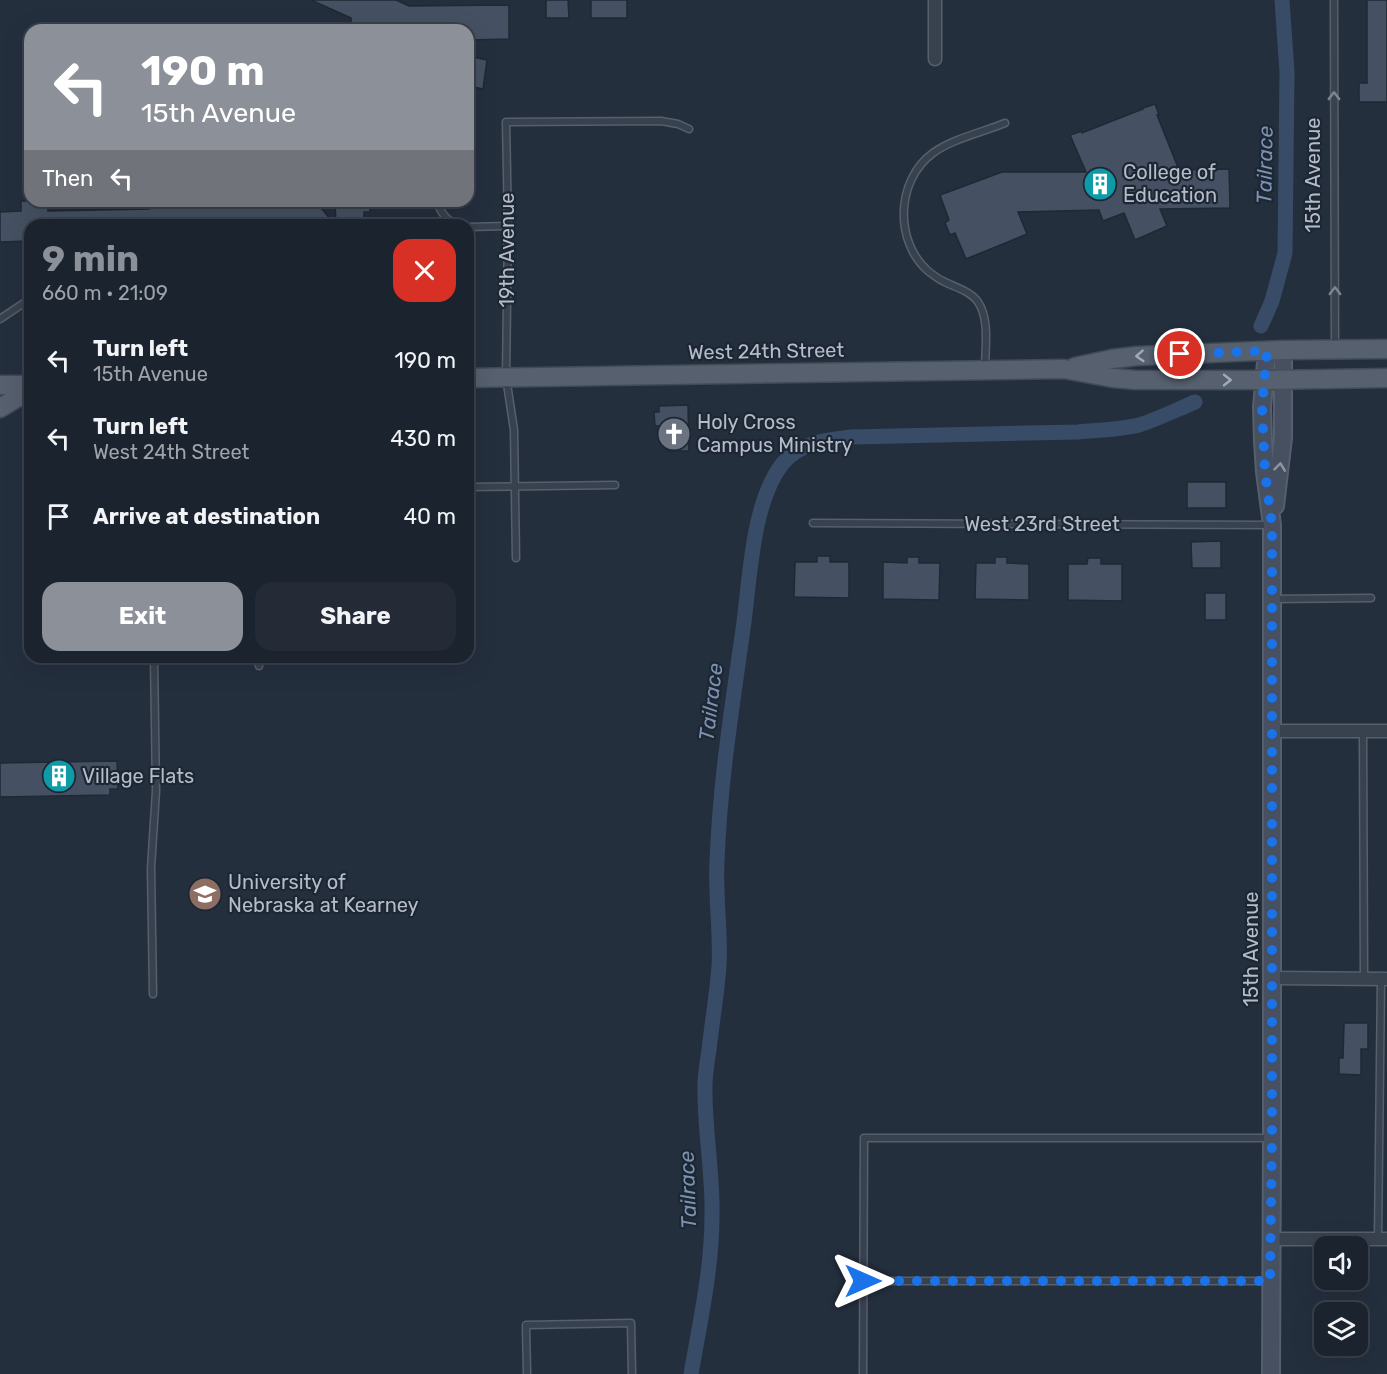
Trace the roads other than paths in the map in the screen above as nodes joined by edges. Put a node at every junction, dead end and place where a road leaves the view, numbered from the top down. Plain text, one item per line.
1 (935, 0) edge
2 (1334, 0) edge
3 (935, 58) dead end
4 (1005, 123) dead end
5 (689, 129) dead end
6 (438, 207) edge
7 (448, 219) edge
8 (474, 226) edge
9 (508, 226) junction
10 (24, 304) edge
11 (0, 319) edge
12 (1335, 349) junction
13 (1387, 349) edge
14 (1275, 350) junction
15 (1064, 369) junction
16 (985, 370) junction
17 (506, 377) junction
18 (474, 378) edge
19 (1387, 378) edge
20 (1274, 380) junction
21 (24, 385) edge
22 (0, 386) edge
23 (24, 394) edge
24 (0, 408) edge
25 (615, 485) dead end
26 (515, 486) junction
27 (474, 487) edge
28 (813, 523) dead end
29 (1272, 525) junction
30 (516, 558) dead end
31 (1371, 598) dead end
32 (1272, 599) junction
33 (154, 663) edge
34 (1273, 731) junction
35 (1363, 731) junction
36 (1387, 731) edge
37 (1272, 978) junction
38 (1364, 979) junction
39 (1384, 979) edge
40 (153, 994) dead end
41 (1272, 1138) junction
42 (1271, 1239) junction
43 (1383, 1239) edge
44 (863, 1281) junction
45 (1270, 1281) junction
46 (527, 1374) edge
47 (632, 1374) edge
48 (862, 1374) edge
49 (1270, 1374) edge

1 - 3 street
12 -> 2 lane, 15th Avenue
4 - 16 lane
5 - 9 lane, 19th Avenue
6 - 7 lane
8 - 9 lane
9 - 17 lane, 19th Avenue
10 - 11 lane
12 - 13 main road, West 24th Street
12 - 14 main road, West 24th Street
14 -> 15 main road, West 24th Street
14 - 20 street, 15th Avenue
15 - 16 main road, West 24th Street
15 -> 20 main road, West 24th Street
16 - 17 main road, West 24th Street
17 - 18 main road, West 24th Street
17 - 26 lane, 19th Avenue
19 - 20 main road, West 24th Street
20 - 29 street, 15th Avenue
21 - 22 main road
23 - 24 main road
25 - 26 lane
26 - 27 lane
26 - 30 lane, 19th Avenue
28 - 29 lane, West 23rd Street
29 - 32 street, 15th Avenue
31 - 32 lane
32 - 34 street, 15th Avenue
33 - 40 lane
34 - 35 street
34 - 37 street, 15th Avenue
35 - 36 street
35 - 38 lane
37 - 38 street
37 - 41 street, 15th Avenue
38 - 39 street
39 - 43 lane
41 - 42 street, 15th Avenue
41 - 44 lane
42 - 43 street
42 - 45 street, 15th Avenue
44 - 45 lane
44 - 48 lane
45 - 49 street, 15th Avenue
46 - 47 lane

